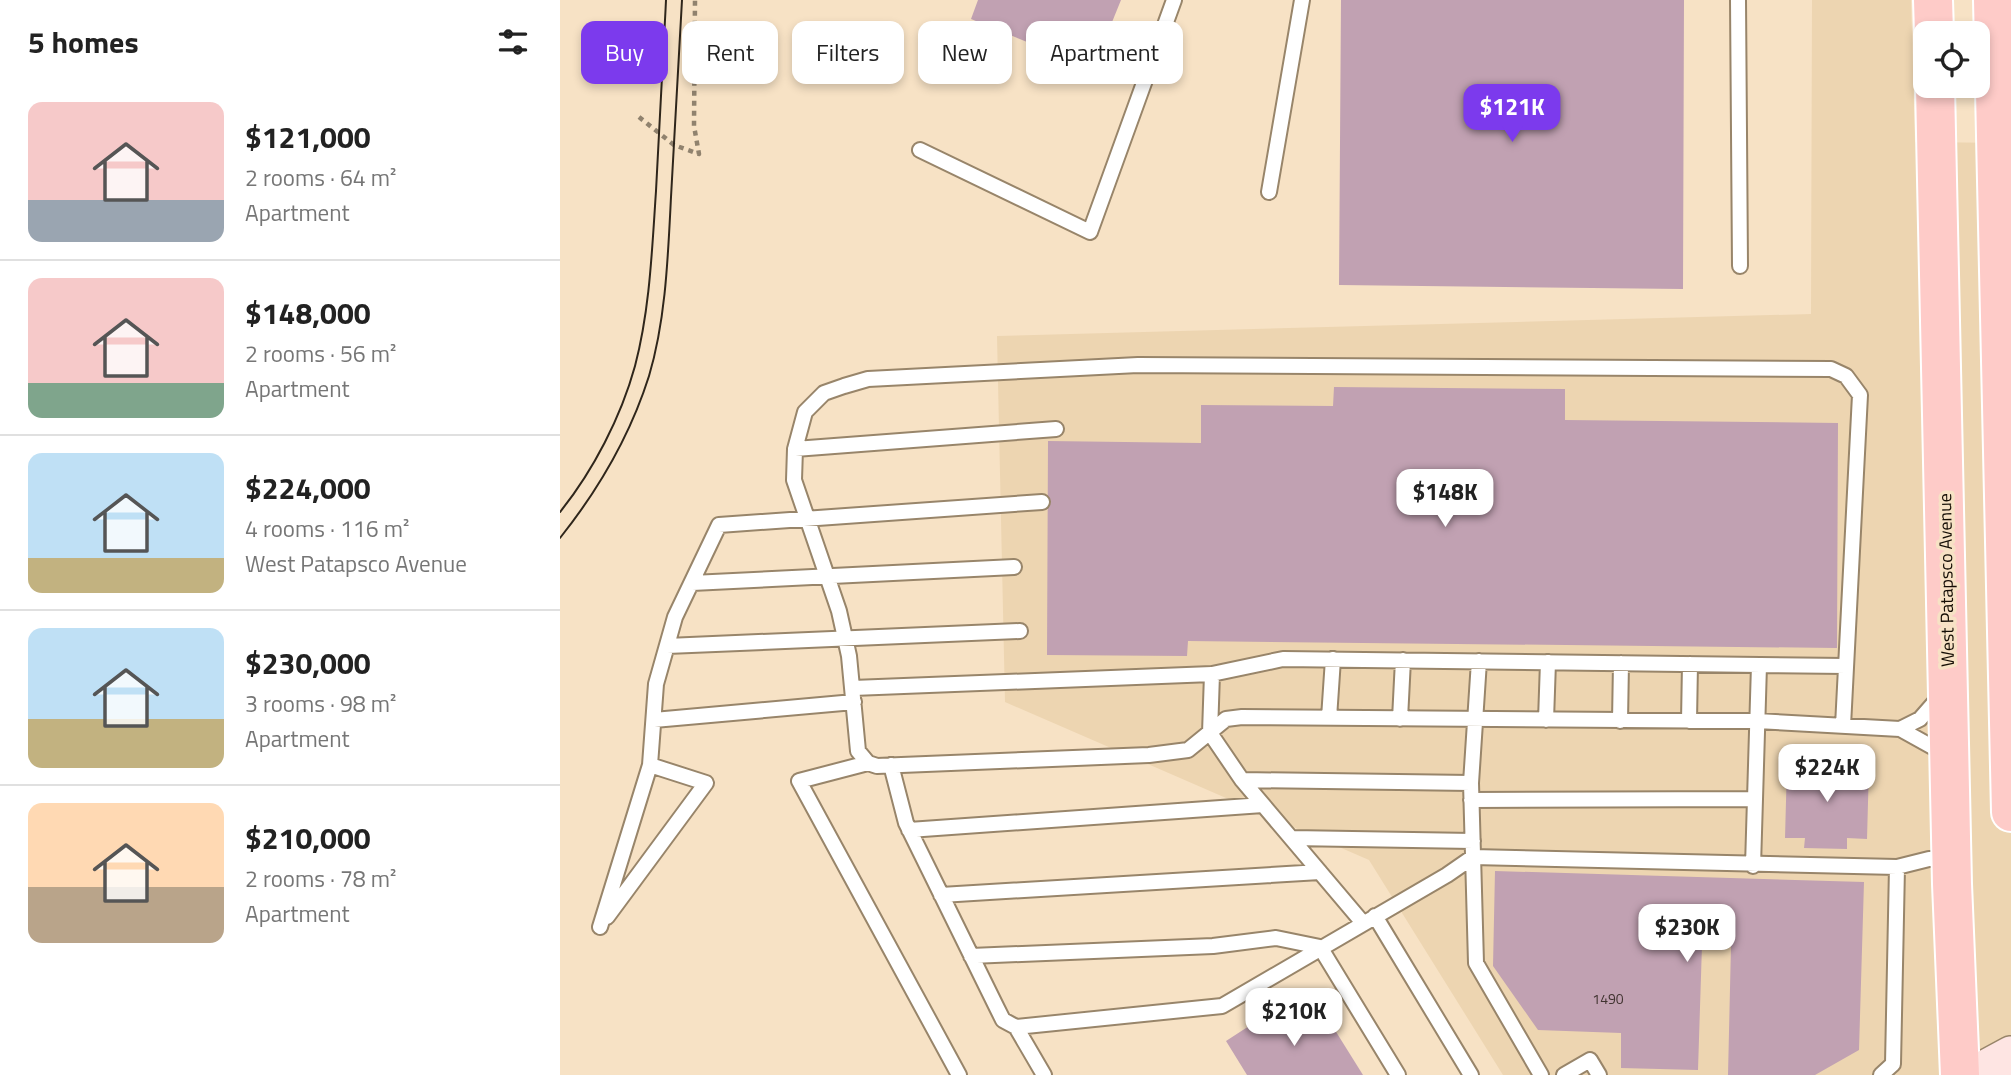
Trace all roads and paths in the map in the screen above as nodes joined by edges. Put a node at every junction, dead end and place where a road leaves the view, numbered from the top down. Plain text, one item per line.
1 (695, 0) edge
2 (1174, 0) edge
3 (1302, 0) edge
4 (1738, 0) edge
5 (1933, 0) edge
6 (1993, 0) edge
7 (1934, 21) edge
8 (1935, 98) edge
9 (639, 117) dead end
10 (920, 150) dead end
11 (2003, 167) edge
12 (1269, 191) dead end
13 (1740, 266) dead end
14 (1056, 429) dead end
15 (795, 449) junction
16 (1042, 502) dead end
17 (806, 518) junction
18 (1014, 567) dead end
19 (826, 576) junction
20 (692, 583) junction
21 (1020, 631) dead end
22 (845, 640) junction
23 (667, 646) junction
24 (1333, 659) junction
25 (1403, 660) junction
26 (1479, 662) junction
27 (1548, 662) junction
28 (1621, 663) junction
29 (1690, 664) junction
30 (1759, 665) junction
31 (1846, 666) junction
32 (1212, 674) junction
33 (1948, 685) junction
34 (853, 695) junction
35 (1329, 718) junction
36 (1400, 719) junction
37 (654, 720) junction
38 (1476, 720) junction
39 (1546, 720) junction
40 (1620, 721) junction
41 (1689, 721) junction
42 (1756, 722) junction
43 (1843, 726) junction
44 (1900, 729) junction
45 (1210, 733) junction
46 (1950, 761) junction
47 (868, 762) junction
48 (650, 765) junction
49 (891, 765) junction
50 (1242, 780) junction
51 (1471, 782) junction
52 (1755, 799) junction
53 (1471, 800) junction
54 (1263, 805) junction
55 (2011, 811) edge
56 (909, 830) junction
57 (1292, 838) junction
58 (1472, 841) junction
59 (1473, 857) junction
60 (1952, 859) junction
61 (1753, 866) junction
62 (1897, 867) junction
63 (1320, 872) junction
64 (941, 895) junction
65 (1369, 920) junction
66 (1320, 947) junction
67 (971, 956) junction
68 (1016, 1027) junction
69 (2011, 1055) edge
70 (959, 1075) edge
71 (1044, 1075) edge
72 (1398, 1075) edge
73 (1471, 1075) edge
74 (1541, 1075) edge
75 (1564, 1075) edge
76 (1599, 1075) edge
77 (1881, 1075) edge
78 (1960, 1075) edge
79 (1974, 1075) edge

1 - 9 path
2 - 10 lane
3 - 12 lane
4 - 13 lane
5 - 7 main road
6 - 11 main road
8 - 33 main road, West Patapsco Avenue
11 - 55 main road
14 - 15 lane
15 - 17 lane
15 - 31 lane
16 - 17 lane
17 - 19 lane
17 - 20 lane
18 - 19 lane
19 - 20 lane
19 - 22 lane
20 - 23 lane
21 - 22 lane
22 - 23 lane
22 - 34 lane
23 - 37 lane
24 - 25 lane
24 - 32 lane
24 - 35 lane
25 - 26 lane
25 - 36 lane
26 - 27 lane
26 - 38 lane
27 - 28 lane
27 - 39 lane
28 - 29 lane
28 - 40 lane
29 - 30 lane
29 - 41 lane
30 - 31 lane
30 - 42 lane
31 - 43 lane
32 - 34 lane
32 - 45 lane
33 - 44 lane
33 - 46 main road, West Patapsco Avenue
34 - 37 lane
34 - 47 lane
35 - 36 lane
35 - 45 lane
36 - 38 lane
37 - 48 lane
38 - 39 lane
38 - 51 lane
39 - 40 lane
40 - 41 lane
41 - 42 lane
42 - 43 lane
42 - 52 lane
43 - 44 lane
44 - 46 lane
45 - 49 lane
45 - 50 lane
46 - 60 main road, West Patapsco Avenue
47 - 49 lane
47 - 70 lane
48 - 48 lane
49 - 56 lane
50 - 51 lane
50 - 54 lane
51 - 53 lane
52 - 53 lane
52 - 61 lane
53 - 58 lane
54 - 56 lane
54 - 57 lane
56 - 64 lane
57 - 58 lane
57 - 63 lane
58 - 59 lane
59 - 61 lane
59 - 65 lane
59 - 74 lane
60 - 62 lane
60 - 78 main road, West Patapsco Avenue
61 - 62 lane
62 - 77 lane
63 - 64 lane
63 - 65 lane
64 - 67 lane
65 - 66 lane
65 - 73 lane
66 - 67 lane
66 - 68 lane
66 - 72 lane
67 - 68 lane
68 - 71 lane
69 - 79 main road
75 - 76 lane

